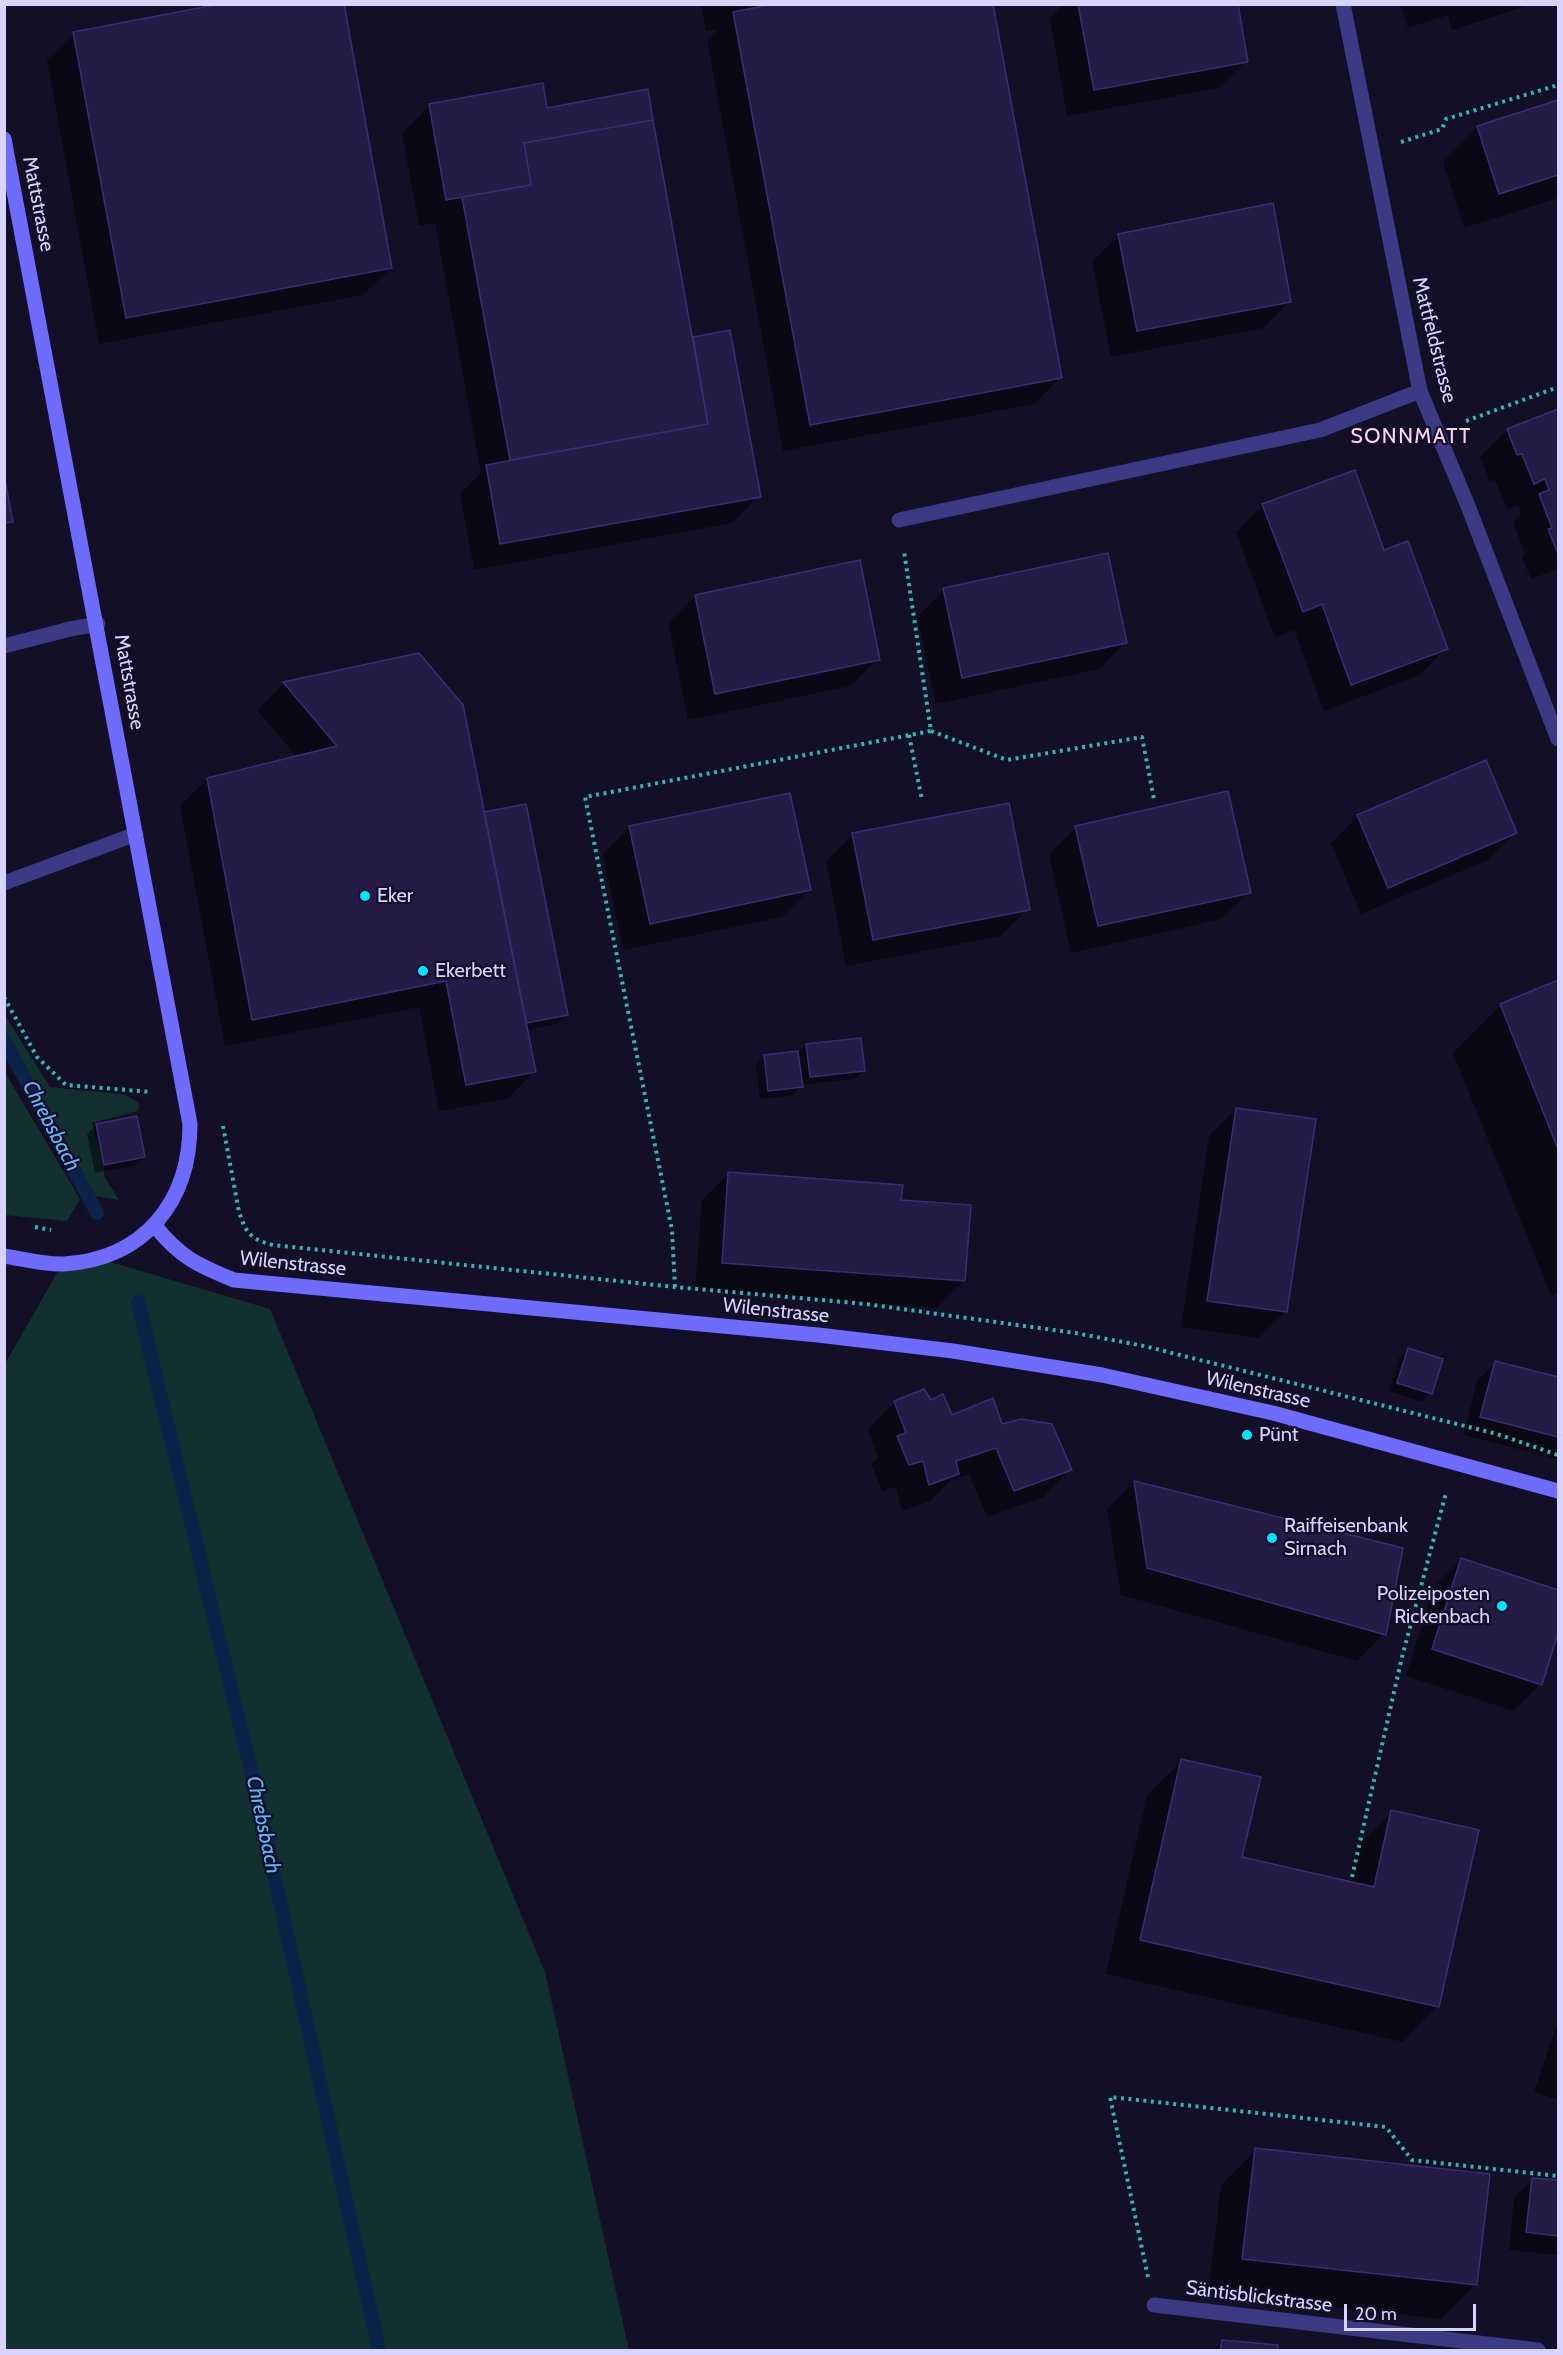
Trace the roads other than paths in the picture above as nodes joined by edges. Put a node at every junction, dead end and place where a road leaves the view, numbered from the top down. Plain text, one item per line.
1 (1343, 4) edge
2 (4, 139) edge
3 (1420, 391) junction
4 (899, 520) road end
5 (98, 624) junction
6 (4, 646) edge
7 (1558, 739) edge
8 (136, 834) junction
9 (6, 878) edge
10 (155, 1226) junction
11 (4, 1256) edge
12 (1558, 1491) edge
13 (1154, 2306) road end
14 (1538, 2350) edge

1 - 3 street, Mattfeldstrasse
2 - 5 street, Mattstrasse
3 - 4 street
3 - 7 street, Mattfeldstrasse
5 - 6 street
5 - 8 street, Mattstrasse
8 - 9 street
8 - 10 street, Mattstrasse
10 - 11 street
10 - 12 street, Wilenstrasse
13 - 14 street, Säntisblickstrasse

